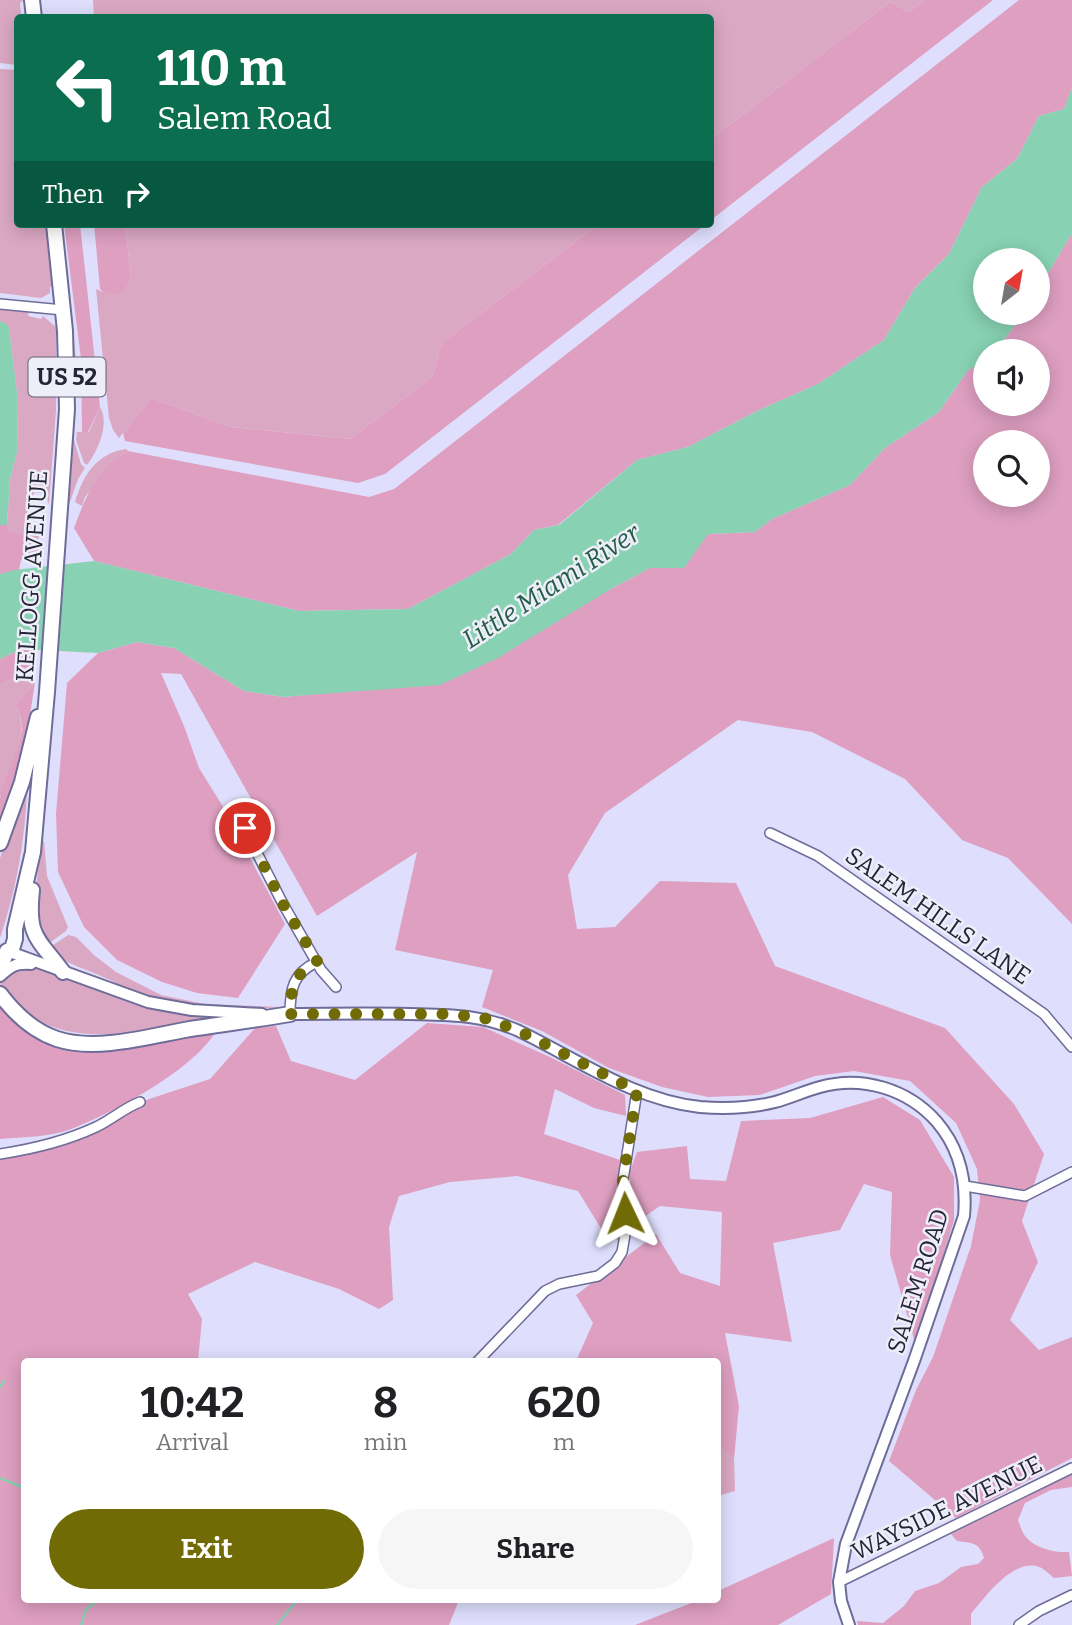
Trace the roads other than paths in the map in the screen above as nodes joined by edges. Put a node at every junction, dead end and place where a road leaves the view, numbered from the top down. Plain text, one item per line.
1 (54, 228) edge
2 (0, 304) edge
3 (62, 310) junction
4 (47, 692) junction
5 (234, 808) dead end
6 (770, 833) dead end
7 (0, 843) edge
8 (33, 852) junction
9 (7, 951) junction
10 (317, 961) junction
11 (44, 965) junction
12 (0, 968) edge
13 (63, 972) junction
14 (0, 976) edge
15 (336, 988) dead end
16 (0, 994) edge
17 (290, 1014) junction
18 (1072, 1047) edge
19 (637, 1091) junction
20 (140, 1102) dead end
21 (0, 1154) edge
22 (1072, 1172) edge
23 (965, 1186) junction
24 (481, 1358) edge
25 (1072, 1468) edge
26 (839, 1582) junction
27 (1072, 1595) edge
28 (849, 1625) edge
29 (1019, 1625) edge

1 - 3 main road, KELLOGG AVENUE / US 52
2 - 3 street
3 - 4 main road, KELLOGG AVENUE / US 52
4 - 7 main road
4 - 8 main road, KELLOGG AVENUE / US 52
5 - 10 street
6 - 18 street, SALEM HILLS LANE
8 - 9 main road, KELLOGG AVENUE / US 52
8 - 13 main road
9 - 11 street, SALEM ROAD
9 - 12 main road, KELLOGG AVENUE / US 52
10 - 15 street
10 - 17 street
11 - 13 street, SALEM ROAD
11 - 14 street, SALEM ROAD
13 - 17 street, SALEM ROAD
16 - 17 main road
17 - 19 street, SALEM ROAD
19 - 23 street, SALEM ROAD
19 - 24 street
20 - 21 street
22 - 23 street
23 - 26 street, SALEM ROAD
25 - 26 street, WAYSIDE AVENUE
26 - 28 street, SALEM ROAD
27 - 29 street

